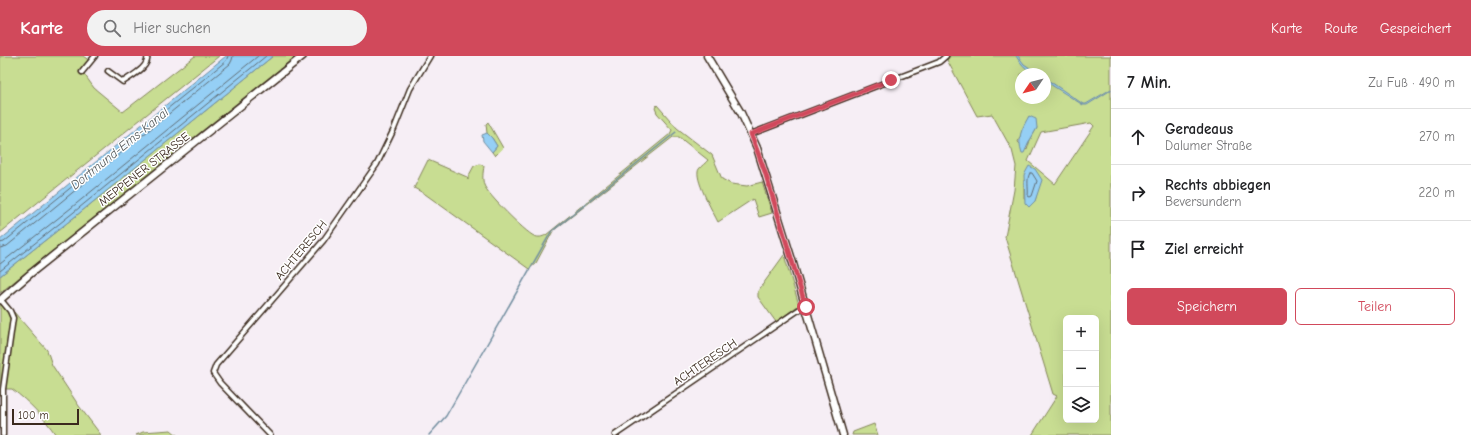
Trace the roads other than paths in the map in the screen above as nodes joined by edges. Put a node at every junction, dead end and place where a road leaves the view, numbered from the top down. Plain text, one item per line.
1 (95, 56) edge
2 (147, 56) edge
3 (303, 56) edge
4 (430, 56) edge
5 (707, 56) edge
6 (946, 56) edge
7 (108, 71) dead end
8 (82, 72) dead end
9 (751, 134) junction
10 (1, 300) edge
11 (806, 307) junction
12 (3, 435) edge
13 (270, 435) edge
14 (615, 435) edge
15 (843, 435) edge

1 - 8 street
2 - 7 street
3 - 10 main road, MEPPENER STRASSE
4 - 13 street, ACHTERESCH
5 - 9 main road
6 - 9 street
9 - 11 main road
10 - 12 street
11 - 14 street, ACHTERESCH
11 - 15 main road

